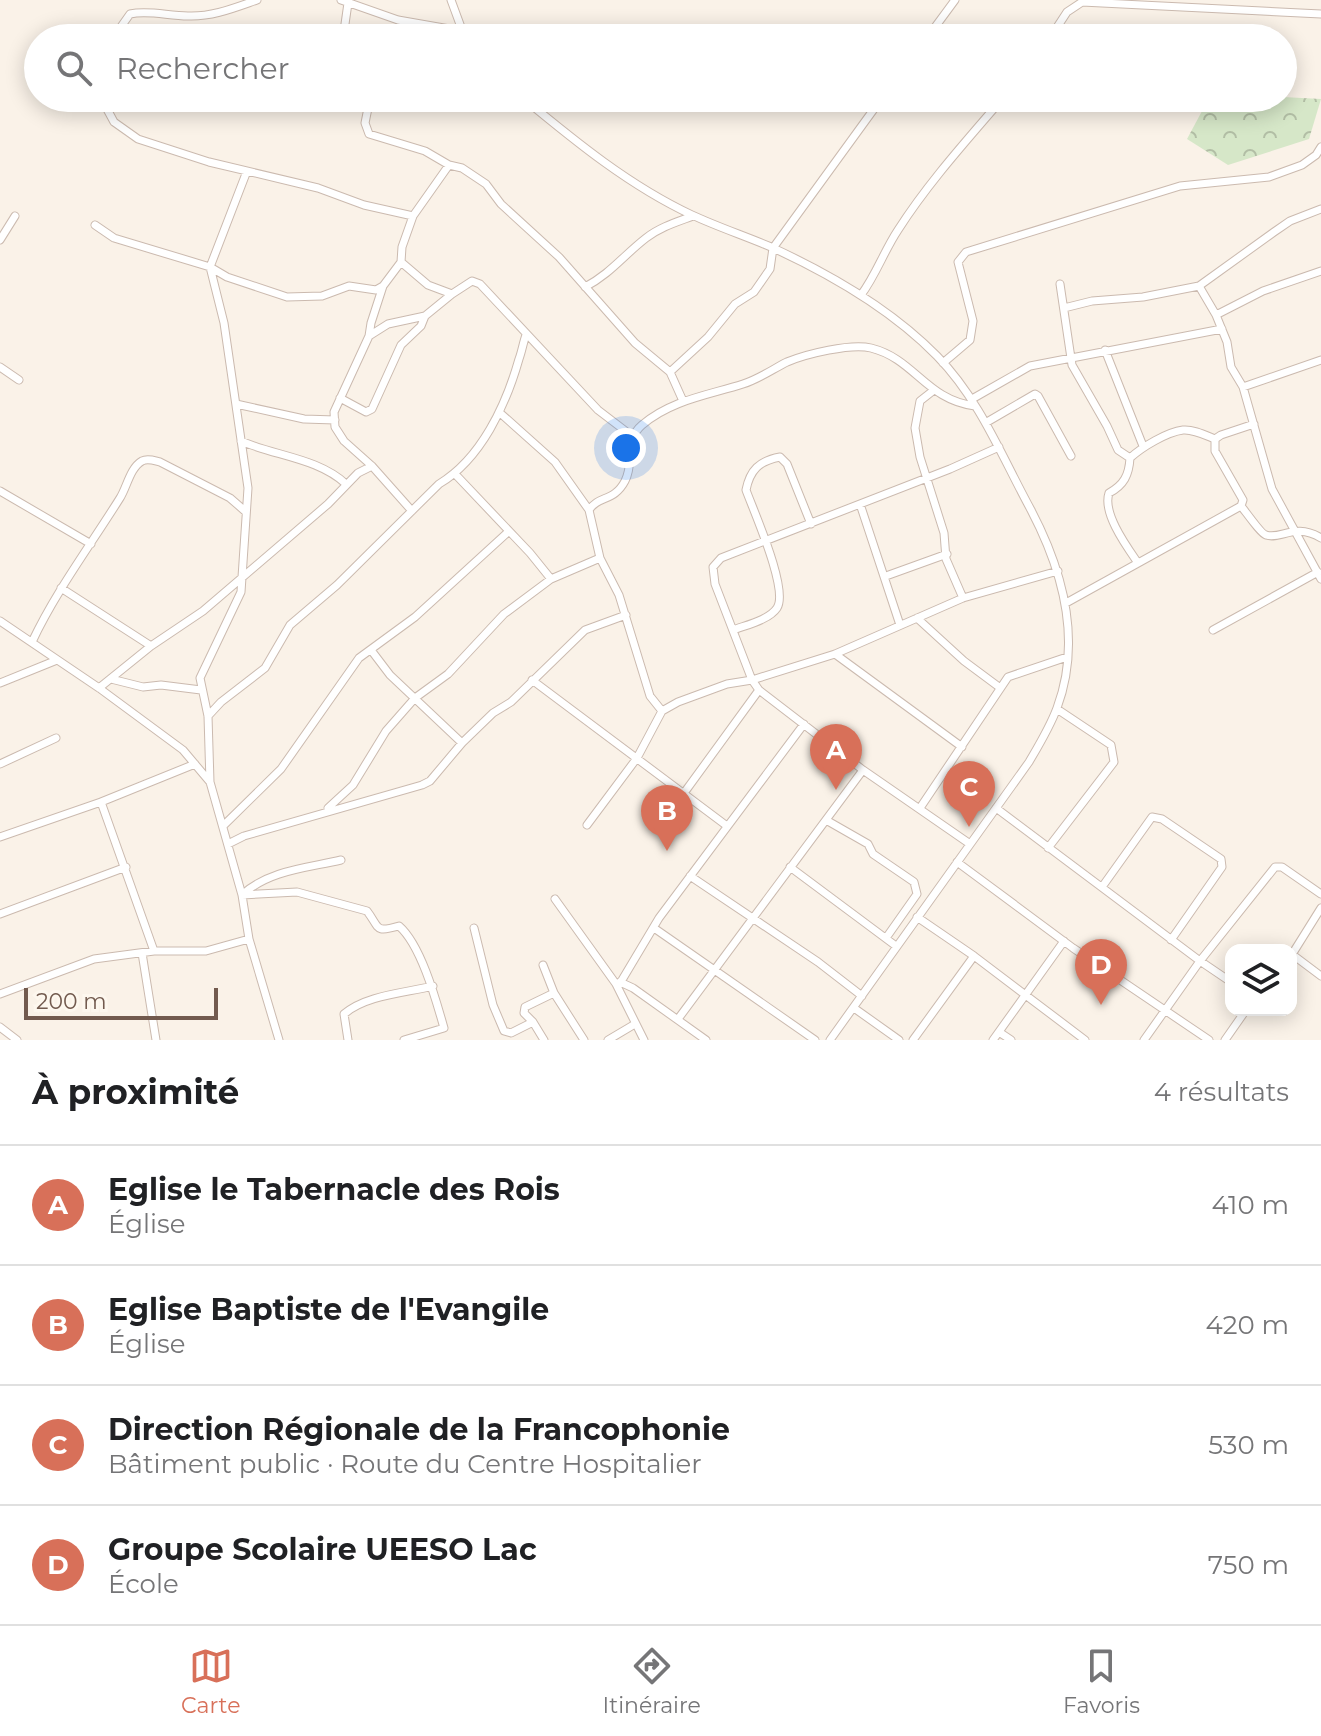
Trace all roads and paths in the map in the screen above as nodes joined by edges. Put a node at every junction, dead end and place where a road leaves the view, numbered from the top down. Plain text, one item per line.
1 (257, 0) edge
2 (451, 0) edge
3 (955, 0) edge
4 (345, 1) edge
5 (1321, 14) edge
6 (120, 24) edge
7 (344, 24) edge
8 (416, 24) edge
9 (459, 24) edge
10 (937, 24) edge
11 (1059, 24) edge
12 (109, 112) edge
13 (367, 112) edge
14 (540, 112) edge
15 (872, 112) edge
16 (991, 112) edge
17 (1321, 147) edge
18 (449, 165) junction
19 (247, 171) junction
20 (1321, 209) edge
21 (15, 216) dead end
22 (413, 216) junction
23 (693, 216) junction
24 (95, 225) dead end
25 (0, 240) edge
26 (773, 248) junction
27 (401, 262) junction
28 (210, 267) junction
29 (1321, 271) edge
30 (1060, 284) dead end
31 (383, 286) junction
32 (1199, 286) junction
33 (585, 287) junction
34 (452, 294) junction
35 (861, 295) junction
36 (1064, 308) junction
37 (1216, 315) junction
38 (425, 316) junction
39 (1222, 329) junction
40 (526, 335) junction
41 (369, 336) junction
42 (1105, 350) junction
43 (1072, 356) junction
44 (1321, 360) edge
45 (943, 363) junction
46 (0, 367) edge
47 (670, 372) junction
48 (19, 380) dead end
49 (1243, 387) junction
50 (934, 390) junction
51 (340, 398) junction
52 (683, 401) junction
53 (973, 402) junction
54 (236, 404) junction
55 (499, 412) junction
56 (335, 420) junction
57 (987, 422) junction
58 (1254, 424) junction
59 (632, 436) junction
60 (1215, 439) junction
61 (241, 441) junction
62 (1143, 446) junction
63 (999, 447) junction
64 (1071, 456) dead end
65 (1130, 458) junction
66 (372, 466) junction
67 (456, 475) junction
68 (927, 478) junction
69 (346, 484) junction
70 (0, 491) edge
71 (860, 504) junction
72 (1241, 506) junction
73 (589, 510) junction
74 (412, 511) junction
75 (246, 512) junction
76 (811, 524) junction
77 (1295, 530) junction
78 (508, 532) junction
79 (1321, 538) edge
80 (766, 543) junction
81 (91, 544) junction
82 (947, 554) junction
83 (600, 558) junction
84 (1138, 563) junction
85 (1058, 571) junction
86 (886, 576) junction
87 (1319, 576) edge
88 (243, 578) junction
89 (551, 579) junction
90 (61, 588) junction
91 (963, 598) junction
92 (1066, 603) junction
93 (626, 615) junction
94 (917, 618) junction
95 (0, 621) edge
96 (900, 625) junction
97 (733, 630) junction
98 (1213, 630) dead end
99 (32, 642) junction
100 (151, 646) junction
101 (371, 650) junction
102 (835, 654) junction
103 (1067, 657) junction
104 (57, 660) junction
105 (111, 679) junction
106 (532, 680) junction
107 (752, 680) junction
108 (0, 683) edge
109 (999, 687) junction
110 (99, 688) junction
111 (201, 690) junction
112 (759, 690) junction
113 (415, 698) junction
114 (1057, 709) junction
115 (662, 711) junction
116 (208, 716) junction
117 (804, 724) junction
118 (56, 738) dead end
119 (462, 743) junction
120 (962, 747) junction
121 (637, 758) junction
122 (0, 764) edge
123 (195, 764) junction
124 (863, 770) junction
125 (210, 782) junction
126 (684, 793) junction
127 (101, 802) junction
128 (920, 808) junction
129 (996, 808) junction
130 (323, 812) junction
131 (826, 820) junction
132 (224, 825) junction
133 (587, 825) dead end
134 (727, 826) junction
135 (0, 837) edge
136 (228, 844) junction
137 (970, 844) junction
138 (1048, 848) junction
139 (341, 860) dead end
140 (957, 862) junction
141 (126, 867) junction
142 (790, 867) junction
143 (690, 876) junction
144 (1102, 887) junction
145 (1321, 894) edge
146 (242, 895) junction
147 (555, 899) dead end
148 (1321, 908) edge
149 (0, 914) edge
150 (917, 917) junction
151 (752, 920) junction
152 (474, 928) dead end
153 (654, 928) junction
154 (886, 938) junction
155 (249, 939) junction
156 (1171, 940) junction
157 (1064, 941) junction
158 (896, 946) junction
159 (1297, 948) edge
160 (154, 951) junction
161 (142, 953) junction
162 (974, 956) junction
163 (1297, 959) edge
164 (1200, 961) junction
165 (543, 965) dead end
166 (716, 970) junction
167 (1321, 976) edge
168 (1225, 978) edge
169 (619, 982) junction
170 (433, 986) junction
171 (554, 993) junction
172 (0, 994) edge
173 (1028, 995) junction
174 (862, 996) junction
175 (854, 1008) junction
176 (1164, 1012) junction
177 (1242, 1016) edge
178 (678, 1019) junction
179 (533, 1022) junction
180 (635, 1024) junction
181 (0, 1027) edge
182 (444, 1028) junction
183 (999, 1032) junction
184 (17, 1040) edge
185 (156, 1040) edge
186 (279, 1040) edge
187 (348, 1040) edge
188 (404, 1040) edge
189 (429, 1040) edge
190 (544, 1040) edge
191 (584, 1040) edge
192 (608, 1040) edge
193 (644, 1040) edge
194 (706, 1040) edge
195 (815, 1040) edge
196 (830, 1040) edge
197 (899, 1040) edge
198 (913, 1040) edge
199 (993, 1040) edge
200 (1011, 1040) edge
201 (1085, 1040) edge
202 (1144, 1040) edge
203 (1209, 1040) edge
204 (1225, 1040) edge

1 - 6 street
2 - 9 street
3 - 10 street
4 - 7 street
4 - 8 street
5 - 11 street
12 - 19 street
13 - 18 street
14 - 23 street
15 - 26 street
16 - 35 street
17 - 45 street
18 - 22 street
18 - 33 street
19 - 22 street
19 - 28 street
20 - 32 street
21 - 25 street
22 - 27 street
23 - 26 street
23 - 33 street
24 - 28 street
26 - 35 street
26 - 47 street
27 - 31 street
27 - 34 street
28 - 31 street
28 - 54 street
29 - 37 street
30 - 36 street
31 - 41 street
32 - 36 street
32 - 37 street
33 - 47 street
34 - 38 street
34 - 40 street
35 - 45 street
36 - 43 street
37 - 39 street
38 - 41 street
38 - 51 street
39 - 42 street
39 - 49 street
40 - 55 street
40 - 59 street
41 - 51 street
42 - 43 street
42 - 62 street
43 - 53 street
43 - 65 street
44 - 49 street
45 - 53 street
46 - 48 street
47 - 52 street
49 - 58 street
50 - 52 street
50 - 53 street
50 - 68 street
51 - 56 street
52 - 59 street
53 - 57 street
54 - 56 street
54 - 61 street
55 - 67 street
55 - 73 street
56 - 66 street
57 - 63 street
57 - 64 street
58 - 60 street
58 - 77 street
59 - 73 street
60 - 62 street
60 - 72 street
61 - 69 street
61 - 75 street
62 - 65 street
63 - 68 street
63 - 85 street
65 - 84 street
66 - 69 street
66 - 74 street
67 - 74 street
67 - 78 street
68 - 71 street
68 - 82 street
69 - 88 street
70 - 81 street
71 - 76 street
71 - 86 street
72 - 77 street
72 - 84 street
73 - 83 street
74 - 116 street
75 - 81 street
75 - 88 street
76 - 80 street
76 - 80 street
77 - 79 street
77 - 87 street
78 - 89 street
78 - 101 street
80 - 97 street
80 - 97 street
81 - 90 street
82 - 86 street
82 - 91 street
83 - 89 street
83 - 93 street
84 - 92 street
85 - 91 street
85 - 92 street
86 - 96 street
87 - 98 street
88 - 100 street
88 - 111 street
89 - 113 street
90 - 99 street
90 - 100 street
91 - 94 street
92 - 103 street
93 - 106 street
93 - 115 street
94 - 96 street
94 - 109 street
95 - 99 street
96 - 102 street
97 - 107 street
99 - 104 street
100 - 105 street
101 - 113 street
101 - 132 street
102 - 107 street
102 - 120 street
103 - 109 street
103 - 114 street
104 - 108 street
104 - 110 street
105 - 110 street
105 - 111 street
106 - 119 street
106 - 121 street
107 - 112 street
107 - 115 street
109 - 120 street
110 - 123 street
111 - 116 street
112 - 117 street
112 - 126 street
113 - 119 street
113 - 130 street
114 - 129 street
114 - 138 street
115 - 121 street
116 - 125 street
117 - 124 street
117 - 134 street
118 - 122 street
119 - 130 street
120 - 128 street
121 - 126 street
121 - 133 street
123 - 125 street
123 - 127 street
124 - 128 street
124 - 131 street
125 - 132 street
126 - 134 street
127 - 135 street
127 - 141 street
128 - 137 street
129 - 137 street
129 - 138 street
130 - 136 street
131 - 142 street
131 - 154 street
132 - 136 street
134 - 143 street
136 - 146 street
137 - 140 street
138 - 144 street
139 - 146 street
140 - 150 street
140 - 157 street
141 - 149 street
141 - 160 street
142 - 151 street
142 - 154 street
143 - 151 street
143 - 153 street
144 - 156 street
144 - 156 street
145 - 164 street
146 - 155 street
146 - 170 street
147 - 169 street
148 - 159 street
150 - 158 street
150 - 162 street
151 - 166 street
151 - 174 street
152 - 179 street
153 - 166 street
153 - 169 street
154 - 158 street
155 - 160 street
155 - 186 street
156 - 164 street
157 - 173 street
157 - 176 street
158 - 174 street
160 - 161 street
161 - 172 street
161 - 185 street
162 - 173 street
162 - 198 street
163 - 167 street
164 - 168 street
164 - 176 street
165 - 171 street
166 - 178 street
166 - 195 street
169 - 178 street
169 - 180 street
170 - 182 street
170 - 187 street
171 - 179 street
171 - 191 street
173 - 183 street
173 - 201 street
174 - 175 street
175 - 196 street
175 - 197 street
176 - 202 street
176 - 203 street
177 - 204 street
178 - 194 street
179 - 190 street
180 - 192 street
180 - 193 street
181 - 184 street
182 - 188 street
182 - 189 street
183 - 199 street
183 - 200 street

